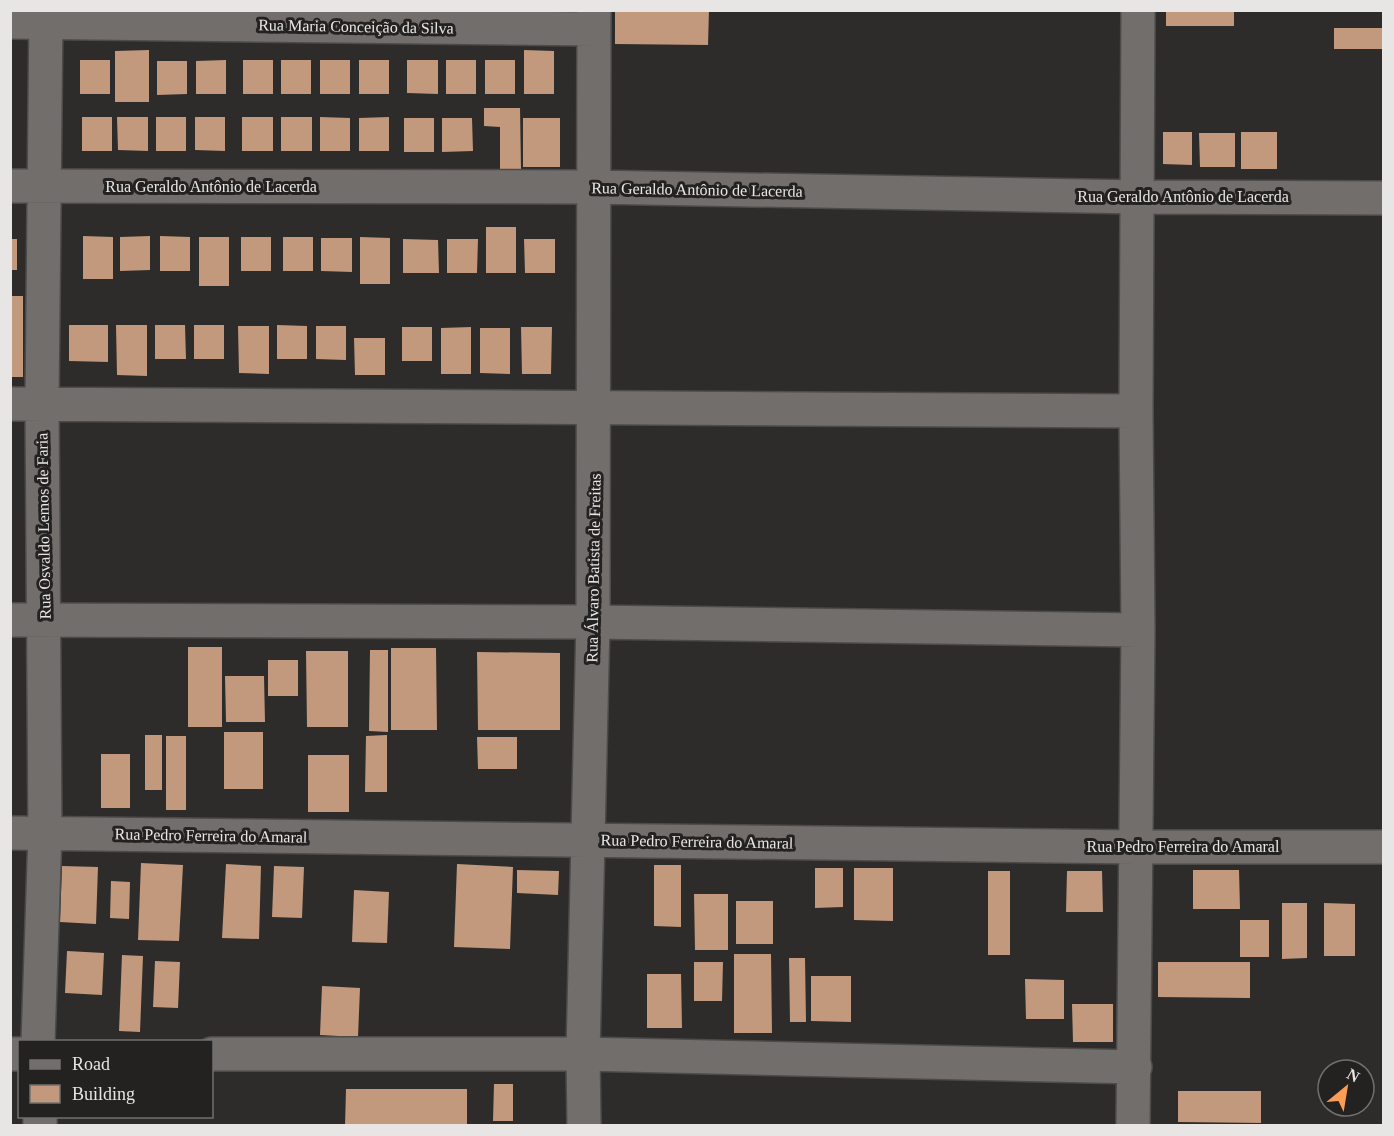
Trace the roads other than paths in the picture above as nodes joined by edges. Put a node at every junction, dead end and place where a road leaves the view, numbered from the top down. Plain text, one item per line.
1 (1138, 10) edge
2 (46, 17) edge
3 (594, 20) edge
4 (10, 22) edge
5 (10, 186) edge
6 (44, 186) junction
7 (593, 187) junction
8 (1138, 197) junction
9 (1383, 198) edge
10 (26, 404) edge
11 (594, 408) junction
12 (1136, 411) junction
13 (10, 620) edge
14 (44, 621) junction
15 (593, 622) junction
16 (1138, 630) junction
17 (10, 833) edge
18 (45, 833) junction
19 (588, 839) junction
20 (1136, 847) junction
21 (1383, 847) edge
22 (38, 1040) edge
23 (213, 1054) edge
24 (583, 1054) junction
25 (1135, 1067) junction
26 (584, 1125) edge
27 (1133, 1125) edge

1 - 8 street
2 - 3 street, Rua Maria Conceição da Silva
2 - 4 street, Rua Maria Conceição da Silva
2 - 6 street, Rua Osvaldo Lemos de Faria
3 - 7 street, Rua Álvaro Batista de Freitas
5 - 6 street, Rua Geraldo Antônio de Lacerda
6 - 7 street, Rua Geraldo Antônio de Lacerda
6 - 10 street, Rua Osvaldo Lemos de Faria
7 - 8 street, Rua Geraldo Antônio de Lacerda
7 - 11 street, Rua Álvaro Batista de Freitas
8 - 9 street, Rua Geraldo Antônio de Lacerda
8 - 12 street
10 - 11 street
10 - 14 street, Rua Osvaldo Lemos de Faria
11 - 12 street
11 - 15 street, Rua Álvaro Batista de Freitas
12 - 16 street
13 - 14 street
14 - 15 street
14 - 18 street, Rua Osvaldo Lemos de Faria
15 - 16 street
15 - 19 street, Rua Álvaro Batista de Freitas
16 - 20 street
17 - 18 street, Rua Pedro Ferreira do Amaral
18 - 19 street, Rua Pedro Ferreira do Amaral
18 - 22 street, Rua Osvaldo Lemos de Faria
19 - 20 street, Rua Pedro Ferreira do Amaral
19 - 24 street, Rua Álvaro Batista de Freitas
20 - 21 street, Rua Pedro Ferreira do Amaral
20 - 25 street
23 - 24 street
24 - 25 street
24 - 26 street, Rua Álvaro Batista de Freitas
25 - 27 street

